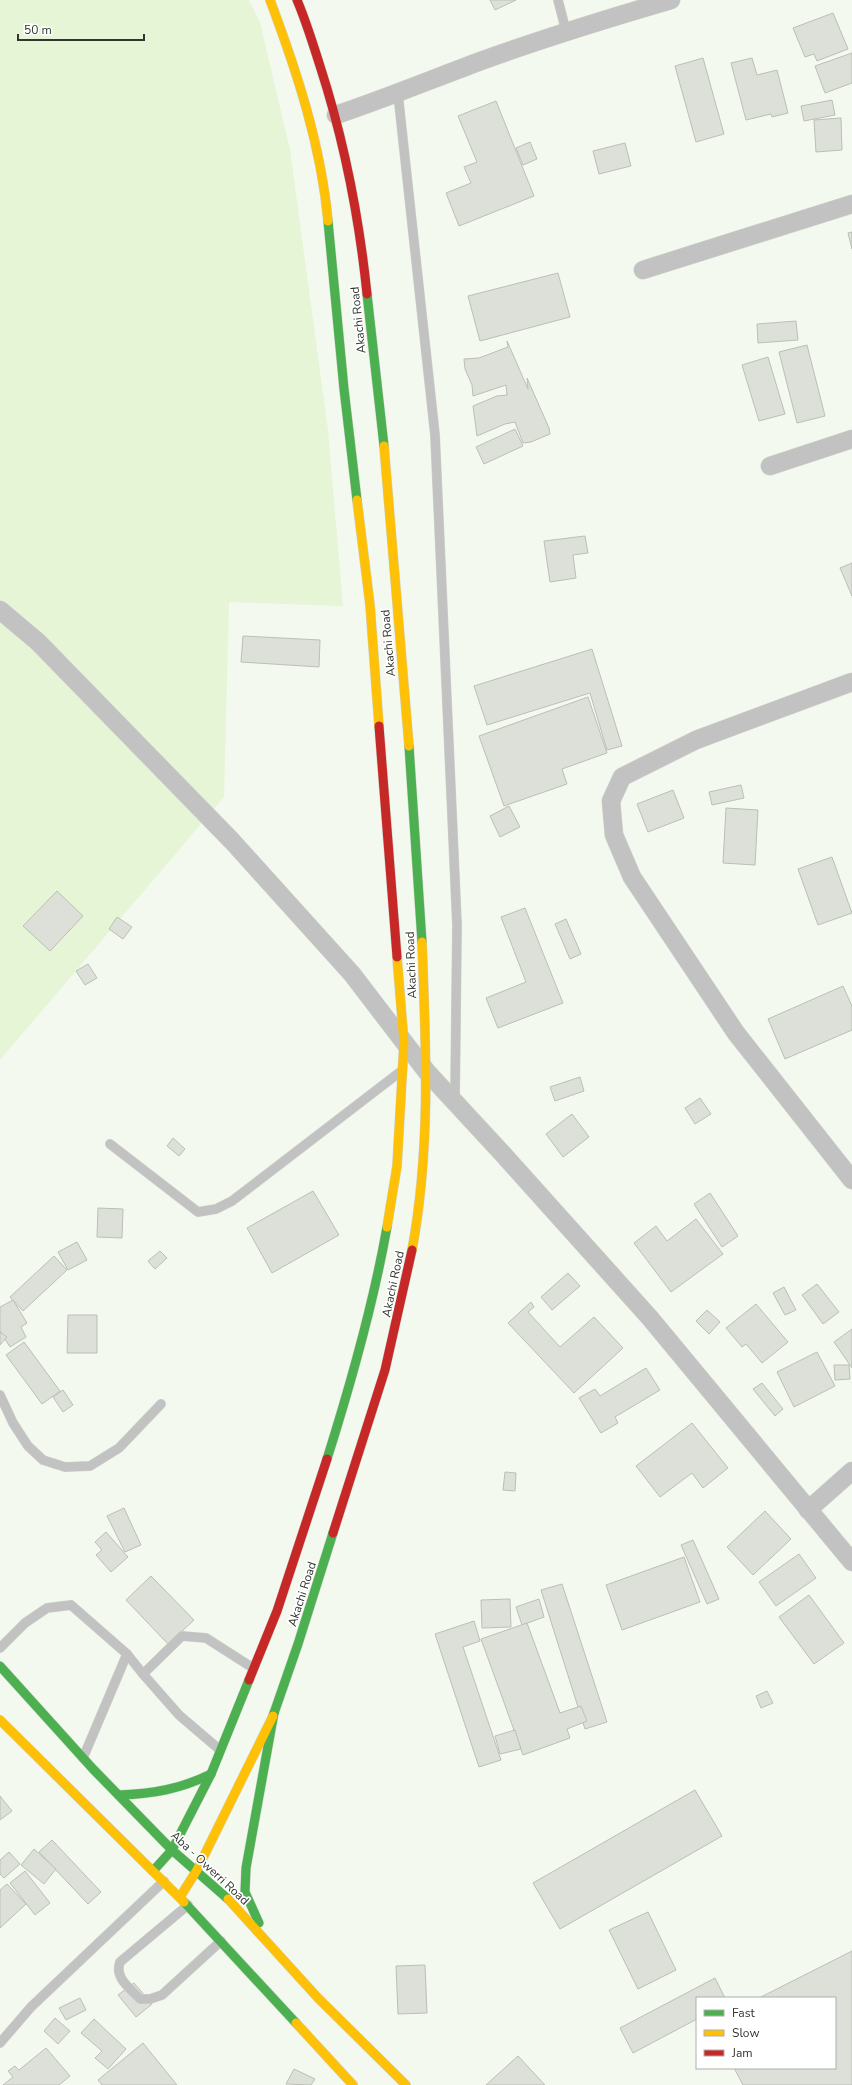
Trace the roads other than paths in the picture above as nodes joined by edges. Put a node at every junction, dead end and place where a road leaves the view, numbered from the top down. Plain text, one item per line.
1 (270, 0) edge
2 (297, 0) edge
3 (558, 0) edge
4 (670, 0) edge
5 (566, 31) junction
6 (398, 94) junction
7 (336, 115) junction
8 (852, 204) edge
9 (643, 270) dead end
10 (852, 439) edge
11 (770, 466) dead end
12 (0, 610) edge
13 (852, 682) edge
14 (404, 1043) junction
15 (403, 1070) junction
16 (427, 1072) junction
17 (455, 1101) junction
18 (110, 1144) dead end
19 (852, 1180) edge
20 (0, 1395) edge
21 (161, 1404) dead end
22 (852, 1471) edge
23 (808, 1510) junction
24 (852, 1562) edge
25 (0, 1648) edge
26 (127, 1654) junction
27 (0, 1666) edge
28 (254, 1668) junction
29 (143, 1674) junction
30 (274, 1713) junction
31 (0, 1720) edge
32 (220, 1750) junction
33 (83, 1758) junction
34 (211, 1774) junction
35 (119, 1795) junction
36 (172, 1850) junction
37 (153, 1870) junction
38 (198, 1870) junction
39 (164, 1881) junction
40 (180, 1897) junction
41 (188, 1905) junction
42 (221, 1941) junction
43 (267, 1941) junction
44 (0, 2043) edge
45 (353, 2085) edge
46 (406, 2085) edge

1 - 14 main road, Akachi Road
2 - 7 main road, Akachi Road
3 - 5 lane
4 - 5 street
5 - 6 street
6 - 7 street
6 - 17 lane
7 - 16 main road, Akachi Road
8 - 9 street
10 - 11 street
12 - 14 street
13 - 19 street
14 - 15 main road, Akachi Road
14 - 16 street
15 - 18 lane
15 - 28 main road, Akachi Road
16 - 17 street
16 - 30 main road, Akachi Road
17 - 23 street
20 - 21 lane
22 - 23 street
23 - 24 street
25 - 26 lane
26 - 29 lane
26 - 33 lane
27 - 33 main road, Aba - Owerri Road
28 - 29 lane
28 - 32 main road, Akachi Road
29 - 32 lane
30 - 38 main road, Akachi Road
30 - 43 main road
31 - 37 main road
32 - 34 main road, Akachi Road
33 - 35 main road, Aba - Owerri Road
34 - 35 main road
34 - 36 main road, Akachi Road
35 - 36 main road, Aba - Owerri Road
36 - 37 main road, Akachi Road
36 - 38 main road, Aba - Owerri Road
37 - 39 main road
38 - 40 main road, Akachi Road
38 - 43 main road, Aba - Owerri Road
39 - 40 main road
39 - 44 lane
40 - 41 main road
41 - 42 main road
41 - 42 lane
42 - 45 main road
43 - 46 main road, Aba - Owerri Road

